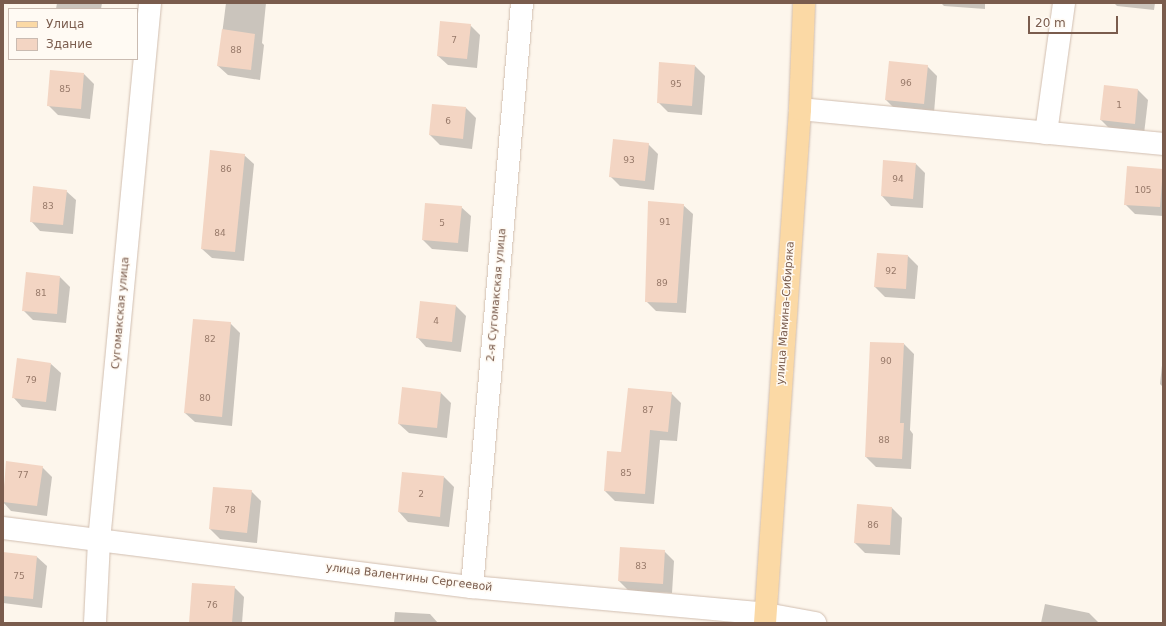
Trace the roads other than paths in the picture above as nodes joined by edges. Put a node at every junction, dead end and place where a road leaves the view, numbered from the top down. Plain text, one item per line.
1 (150, 3) edge
2 (522, 3) edge
3 (804, 3) edge
4 (1064, 3) edge
5 (800, 109) junction
6 (1046, 133) junction
7 (1163, 144) edge
8 (3, 528) edge
9 (99, 541) junction
10 (472, 587) junction
11 (766, 618) edge
12 (95, 623) edge
13 (815, 623) edge

1 - 9 street, Сугомакская улица
2 - 10 street, 2-я Сугомакская улица
3 - 5 main road, улица Мамина-Сибиряка
4 - 6 street
5 - 6 street
5 - 11 main road, улица Мамина-Сибиряка
6 - 7 street
8 - 9 street, улица Валентины Сергеевой
9 - 10 street, улица Валентины Сергеевой
9 - 12 street, Сугомакская улица
10 - 11 street, улица Валентины Сергеевой
11 - 13 street, улица Валентины Сергеевой

